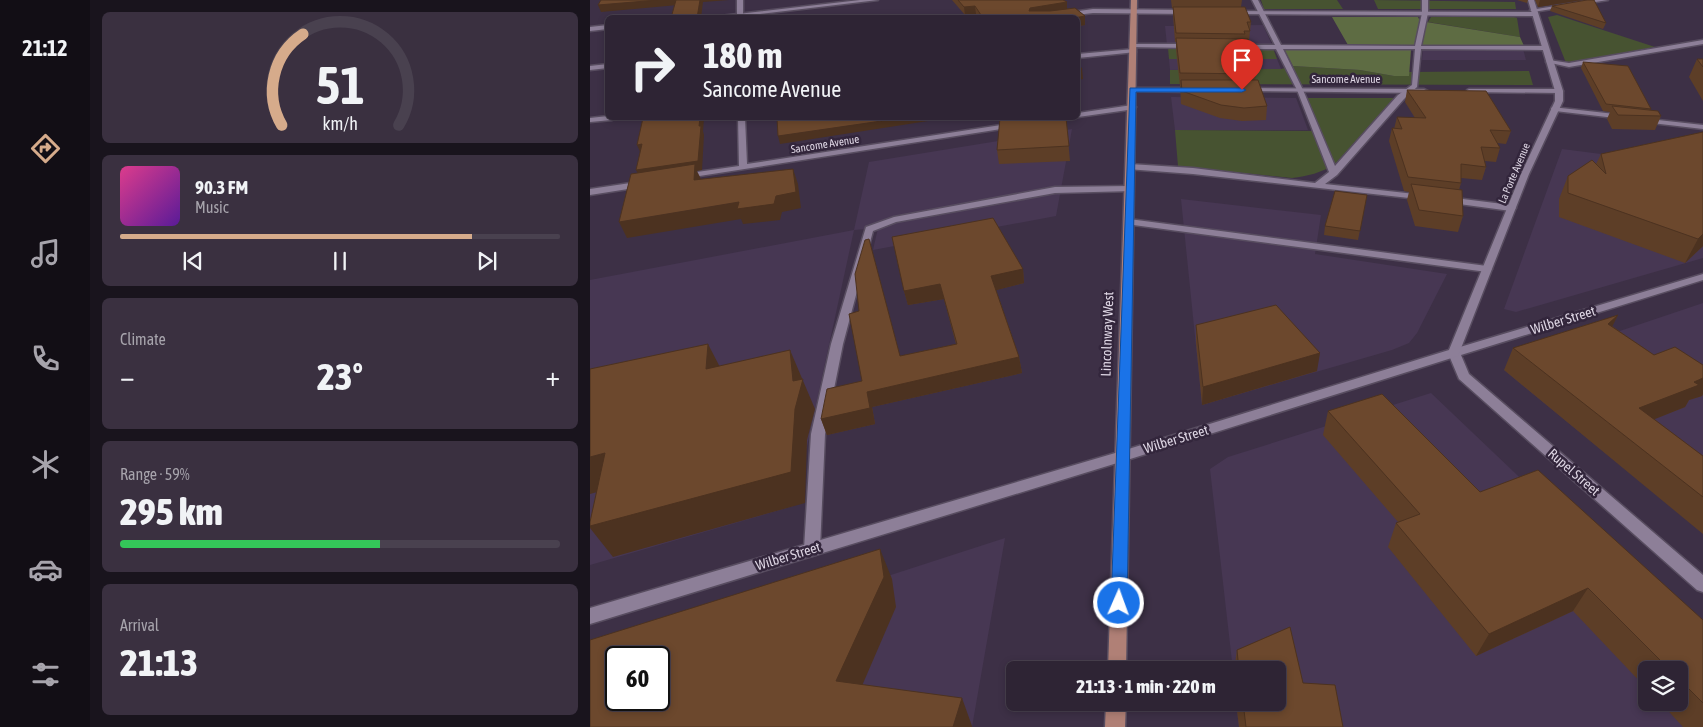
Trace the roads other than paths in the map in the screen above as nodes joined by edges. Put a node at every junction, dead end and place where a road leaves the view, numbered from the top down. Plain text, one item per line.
1 (740, 0) edge
2 (875, 0) edge
3 (1255, 0) edge
4 (1425, 0) edge
5 (1530, 0) edge
6 (1605, 0) edge
7 (1134, 6) edge
8 (1198, 12) edge
9 (1225, 12) edge
10 (1534, 12) junction
11 (1262, 13) junction
12 (1425, 13) junction
13 (740, 15) edge
14 (748, 15) edge
15 (1056, 15) edge
16 (605, 27) edge
17 (590, 29) edge
18 (1703, 42) edge
19 (1200, 46) edge
20 (1279, 46) junction
21 (1227, 47) edge
22 (1418, 48) junction
23 (1544, 48) junction
24 (1134, 49) junction
25 (1080, 56) edge
26 (1549, 62) junction
27 (605, 66) edge
28 (590, 68) edge
29 (1132, 90) junction
30 (1205, 90) edge
31 (1242, 90) edge
32 (1300, 90) junction
33 (1408, 91) junction
34 (1437, 91) edge
35 (1465, 91) edge
36 (1559, 91) junction
37 (1132, 107) junction
38 (1555, 109) junction
39 (1080, 116) edge
40 (605, 119) edge
41 (590, 120) edge
42 (742, 120) edge
43 (1021, 124) edge
44 (1703, 126) edge
45 (1130, 167) junction
46 (743, 168) junction
47 (1334, 173) junction
48 (676, 178) edge
49 (657, 182) edge
50 (1319, 184) junction
51 (1130, 189) junction
52 (590, 192) edge
53 (1511, 208) junction
54 (1129, 222) junction
55 (1487, 269) junction
56 (1703, 277) edge
57 (1454, 353) junction
58 (1122, 456) junction
59 (812, 549) junction
60 (1703, 585) edge
61 (590, 616) edge
62 (1117, 661) edge
63 (1116, 711) edge
64 (1115, 727) edge

1 - 13 street
2 - 14 street
3 - 11 street
4 - 12 street
5 - 10 street
6 - 10 street
7 - 8 street
7 - 15 street
7 - 24 main road, Lincolnway West
9 - 11 street
10 - 12 street
10 - 23 street
11 - 12 street
11 - 20 street
12 - 22 street
16 - 17 street
18 - 26 street
19 - 24 street
20 - 21 street
20 - 22 street
20 - 32 street
22 - 23 street
22 - 33 street
23 - 26 street
24 - 25 street
24 - 29 main road, Lincolnway West
26 - 36 street
27 - 28 street
29 - 30 street
29 - 37 main road, Lincolnway West
31 - 32 street, Sancome Avenue
32 - 33 street, Sancome Avenue
32 - 47 street
33 - 34 street, Sancome Avenue
33 - 47 street
35 - 36 street
36 - 38 street, La Porte Avenue
37 - 39 street
37 - 45 main road, Lincolnway West
38 - 44 street
38 - 53 street, La Porte Avenue
40 - 41 street
42 - 46 street
43 - 46 street, Sancome Avenue
45 - 50 street
45 - 51 main road, Lincolnway West
46 - 48 street, Sancome Avenue
47 - 50 street
49 - 52 street
50 - 53 street
51 - 54 main road, Lincolnway West
51 - 59 street
53 - 55 street, La Porte Avenue
54 - 55 street
54 - 58 main road, Lincolnway West
55 - 57 street, La Porte Avenue
56 - 57 street, Wilber Street
57 - 58 street, Wilber Street
57 - 60 street, Rupel Street
58 - 59 street, Wilber Street
58 - 62 main road, Lincolnway West
59 - 61 street, Wilber Street
63 - 64 main road

